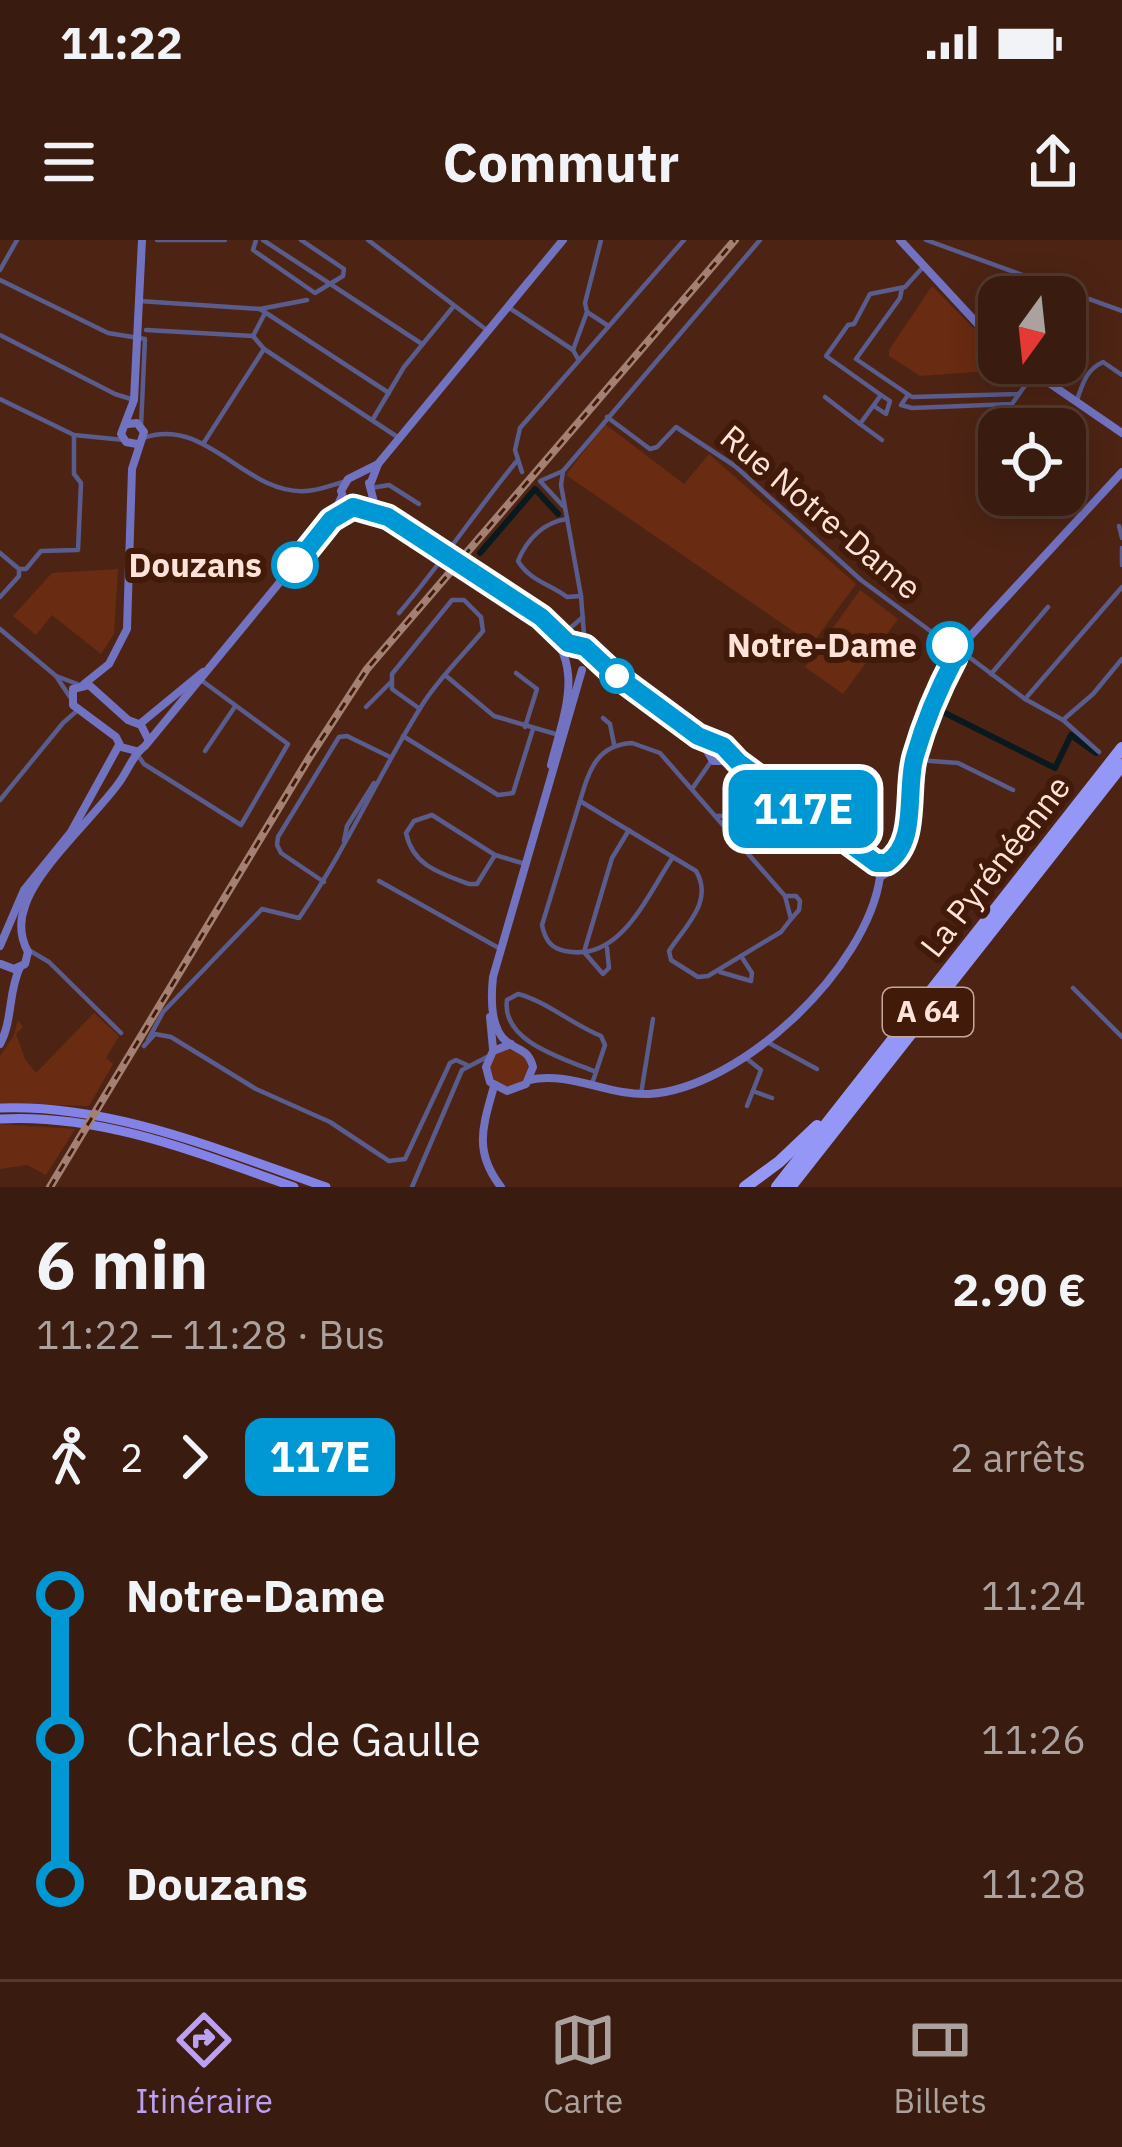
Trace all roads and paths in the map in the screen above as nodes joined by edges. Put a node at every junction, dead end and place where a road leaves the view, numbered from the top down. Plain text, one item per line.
1 (17, 240) edge
2 (157, 240) edge
3 (225, 240) edge
4 (260, 240) edge
5 (301, 240) edge
6 (368, 240) edge
7 (563, 240) edge
8 (601, 240) edge
9 (667, 240) edge
10 (684, 240) edge
11 (760, 240) edge
12 (926, 240) edge
13 (202, 241) edge
14 (901, 241) edge
15 (142, 244) edge
16 (678, 247) junction
17 (924, 266) junction
18 (0, 270) edge
19 (0, 280) edge
20 (332, 283) junction
21 (902, 288) junction
22 (307, 300) dead end
23 (139, 301) junction
24 (454, 305) junction
25 (508, 307) junction
26 (1122, 310) edge
27 (262, 311) junction
28 (587, 311) junction
29 (978, 324) edge
30 (608, 326) junction
31 (488, 331) junction
32 (141, 334) junction
33 (0, 335) edge
34 (253, 336) junction
35 (422, 344) junction
36 (264, 349) junction
37 (573, 350) junction
38 (578, 360) junction
39 (1122, 375) edge
40 (1026, 384) edge
41 (1048, 384) edge
42 (389, 393) junction
43 (1019, 394) junction
44 (881, 395) junction
45 (908, 395) junction
46 (825, 397) dead end
47 (134, 400) junction
48 (2, 403) edge
49 (1076, 403) junction
50 (890, 404) junction
51 (901, 405) junction
52 (874, 406) junction
53 (607, 417) junction
54 (373, 419) junction
55 (128, 424) junction
56 (860, 424) junction
57 (141, 432) junction
58 (74, 435) junction
59 (1122, 437) edge
60 (399, 438) junction
61 (121, 439) junction
62 (882, 440) dead end
63 (203, 444) junction
64 (516, 463) junction
65 (378, 464) junction
66 (132, 469) junction
67 (563, 471) junction
68 (522, 472) dead end
69 (1122, 474) edge
70 (357, 477) junction
71 (345, 482) junction
72 (328, 486) junction
73 (371, 489) junction
74 (342, 495) junction
75 (419, 504) dead end
76 (356, 507) junction
77 (565, 508) junction
78 (388, 517) junction
79 (567, 519) junction
80 (331, 520) junction
81 (1119, 526) dead end
82 (1122, 538) edge
83 (1122, 548) edge
84 (0, 553) edge
85 (1122, 565) edge
86 (19, 569) junction
87 (1122, 586) edge
88 (2, 592) edge
89 (581, 596) junction
90 (1048, 607) dead end
91 (399, 613) dead end
92 (537, 615) junction
93 (583, 617) junction
94 (547, 622) junction
95 (0, 628) edge
96 (950, 645) joint
97 (581, 648) junction
98 (961, 652) junction
99 (564, 653) junction
100 (218, 659) junction
101 (1122, 659) edge
102 (569, 669) junction
103 (584, 669) junction
104 (103, 671) junction
105 (516, 673) dead end
106 (992, 674) junction
107 (445, 675) junction
108 (56, 676) junction
109 (617, 676) junction
110 (201, 680) junction
111 (390, 683) junction
112 (82, 684) junction
113 (96, 693) junction
114 (71, 699) junction
115 (1025, 699) junction
116 (366, 707) dead end
117 (234, 708) junction
118 (81, 709) junction
119 (420, 709) junction
120 (603, 718) dead end
121 (128, 720) junction
122 (1063, 720) junction
123 (63, 723) junction
124 (139, 724) junction
125 (529, 728) junction
126 (557, 734) junction
127 (403, 736) junction
128 (148, 740) junction
129 (117, 741) junction
130 (614, 744) junction
131 (1122, 744) edge
132 (205, 752) dead end
133 (136, 753) junction
134 (717, 753) junction
135 (390, 757) junction
136 (914, 759) junction
137 (1113, 763) edge
138 (692, 789) junction
139 (1013, 790) dead end
140 (0, 800) edge
141 (580, 801) junction
142 (716, 816) junction
143 (629, 830) junction
144 (741, 846) junction
145 (495, 856) junction
146 (673, 857) junction
147 (522, 863) junction
148 (881, 863) junction
149 (379, 881) dead end
150 (324, 882) junction
151 (784, 896) junction
152 (790, 919) junction
153 (3, 944) edge
154 (25, 946) junction
155 (496, 947) junction
156 (607, 948) junction
157 (584, 952) junction
158 (741, 956) junction
159 (45, 960) junction
160 (1, 963) edge
161 (22, 966) junction
162 (718, 970) junction
163 (1073, 988) dead end
164 (653, 1018) dead end
165 (121, 1033) dead end
166 (1122, 1037) edge
167 (0, 1040) edge
168 (769, 1043) junction
169 (512, 1044) junction
170 (490, 1054) junction
171 (746, 1058) junction
172 (532, 1063) junction
173 (464, 1068) junction
174 (817, 1069) dead end
175 (596, 1072) junction
176 (529, 1080) junction
177 (570, 1080) junction
178 (491, 1082) junction
179 (592, 1084) junction
180 (854, 1090) junction
181 (507, 1091) junction
182 (753, 1091) junction
183 (641, 1094) junction
184 (772, 1098) dead end
185 (748, 1106) dead end
186 (0, 1108) edge
187 (81, 1118) junction
188 (0, 1119) edge
189 (96, 1121) junction
190 (482, 1123) junction
191 (294, 1187) edge
192 (326, 1187) edge
193 (412, 1187) edge
194 (500, 1187) edge
195 (746, 1187) edge
196 (777, 1187) edge
197 (790, 1187) edge

1 - 18 street
2 - 13 street
3 - 13 street
4 - 20 street
4 - 20 street
5 - 20 street
6 - 24 street
7 - 25 main road
8 - 28 street
9 - 16 street
10 - 16 street
11 - 53 street
12 - 26 street
14 - 17 main road
15 - 23 main road
16 - 30 street
17 - 21 street
17 - 29 main road
19 - 32 street
20 - 35 street
21 - 44 street
21 - 45 street
22 - 27 street
23 - 27 street
23 - 32 main road
24 - 31 street
24 - 35 street
25 - 31 main road
25 - 37 street
27 - 34 street
27 - 42 street
28 - 30 street
28 - 37 street
30 - 38 street
31 - 60 main road
32 - 34 street
32 - 47 main road
32 - 57 street
33 - 47 street
34 - 36 street
35 - 42 street
36 - 54 street
36 - 63 street
37 - 38 street
38 - 64 street
39 - 49 street
40 - 43 street
41 - 49 main road
42 - 54 street
43 - 45 street
43 - 51 street
44 - 50 street
44 - 52 street
45 - 51 street
46 - 56 street
47 - 55 main road
47 - 57 main road
48 - 58 street
49 - 59 main road
50 - 51 street
50 - 52 street
52 - 56 street
53 - 67 street
53 - 96 street, Rue Notre-Dame
54 - 60 street
55 - 57 main road
55 - 61 main road
56 - 62 street
57 - 61 main road
57 - 63 street
57 - 66 main road
58 - 61 street
58 - 86 street
60 - 65 main road
61 - 66 main road
63 - 72 street
64 - 68 street
64 - 91 street
65 - 70 main road
65 - 73 main road
66 - 104 main road
67 - 77 street
67 - 77 street
69 - 98 main road
70 - 71 main road
70 - 73 main road
71 - 72 street
71 - 74 main road
72 - 74 street
73 - 75 street
73 - 76 main road
73 - 78 main road
74 - 76 main road
74 - 80 main road
76 - 78 main road
76 - 80 main road
77 - 79 street
78 - 92 main road
79 - 89 street
79 - 89 street
80 - 100 main road
81 - 82 street
83 - 85 street
84 - 86 street
86 - 88 street
87 - 115 street
89 - 93 street
90 - 106 street
92 - 94 main road
92 - 99 main road
93 - 94 street
93 - 97 street
94 - 97 main road
95 - 108 street
96 - 98 main road
97 - 99 main road
97 - 103 main road
97 - 109 main road
98 - 106 street
98 - 136 main road
99 - 102 main road
100 - 110 main road
100 - 124 main road
101 - 122 street
102 - 103 main road
102 - 126 main road
103 - 109 main road
103 - 126 main road
104 - 112 main road
104 - 113 main road
105 - 125 street
106 - 115 street
107 - 111 street
107 - 119 street
107 - 125 street
108 - 112 street
108 - 114 street
109 - 134 main road
110 - 117 street
110 - 128 main road
111 - 116 street
111 - 119 street
112 - 113 main road
112 - 114 main road
113 - 118 main road
113 - 121 main road
114 - 118 main road
114 - 123 street
115 - 122 street
117 - 132 street
117 - 133 street
118 - 123 street
118 - 129 main road
119 - 127 street
120 - 130 street
121 - 124 main road
121 - 129 main road
122 - 137 street
123 - 140 street
124 - 128 main road
125 - 126 street
125 - 127 street
126 - 147 main road
126 - 169 main road
127 - 135 street
128 - 133 main road
129 - 133 main road
129 - 153 main road
130 - 138 street
130 - 141 street
131 - 137 highway, La Pyrénéenne / A 64
133 - 154 main road
134 - 138 street
134 - 148 main road
135 - 150 street
135 - 150 street
136 - 139 street
136 - 148 main road
137 - 180 highway, La Pyrénéenne / A 64
137 - 197 highway, La Pyrénéenne / A 64
138 - 142 street
141 - 143 street
141 - 157 street
142 - 144 street
142 - 144 street
143 - 146 street
143 - 157 street
144 - 151 street
145 - 145 street
145 - 147 street
146 - 156 street
146 - 162 street
147 - 155 main road
148 - 168 main road
149 - 155 street
150 - 173 street
151 - 152 street
151 - 152 street
152 - 158 street
153 - 154 main road
154 - 159 street
154 - 161 main road
155 - 170 main road
156 - 157 street
156 - 157 street
158 - 162 street
158 - 162 street
159 - 161 street
159 - 165 street
160 - 161 main road
160 - 167 main road
161 - 167 main road
163 - 166 street
164 - 183 street
168 - 171 main road
168 - 174 street
169 - 170 main road
169 - 172 main road
170 - 173 street
170 - 178 main road
171 - 182 street
171 - 183 main road
172 - 176 main road
172 - 177 main road
173 - 178 street
173 - 193 street
175 - 175 street
175 - 179 street
176 - 177 main road
176 - 181 main road
177 - 179 main road
178 - 181 main road
178 - 190 main road
179 - 183 main road
180 - 195 highway
180 - 196 highway, La Pyrénéenne / A 64
181 - 190 main road
182 - 184 street
182 - 185 street
186 - 187 main road
187 - 188 main road
187 - 189 main road
189 - 191 main road
189 - 192 main road
190 - 194 main road

